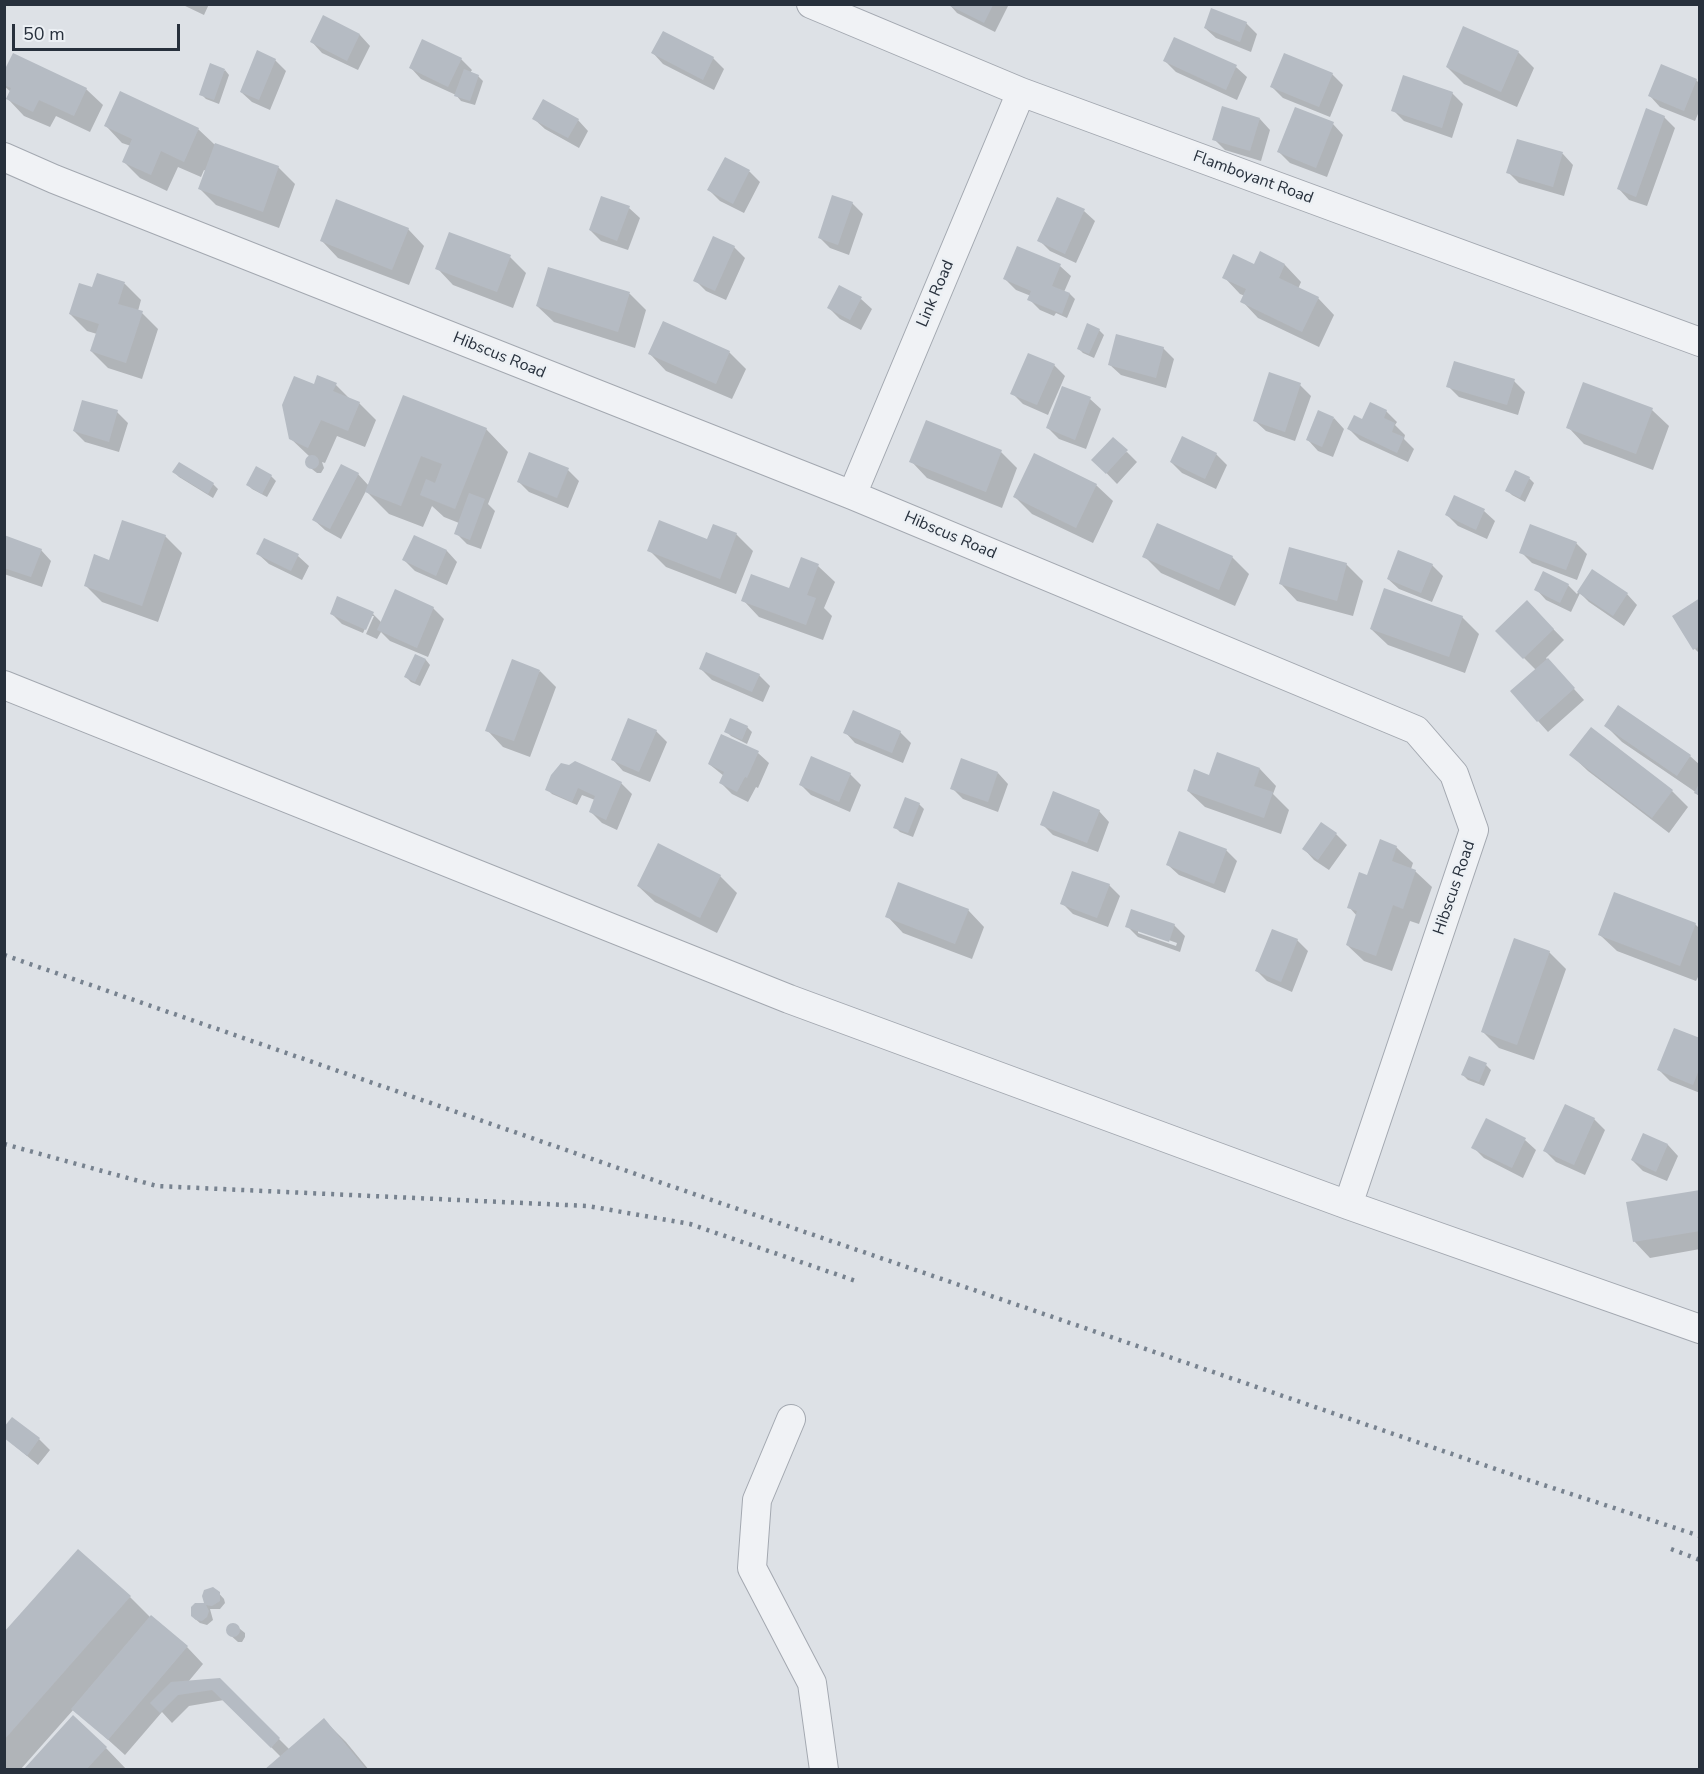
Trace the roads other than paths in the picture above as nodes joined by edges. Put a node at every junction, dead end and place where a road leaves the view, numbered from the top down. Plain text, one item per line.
1 (811, 4) edge
2 (1021, 92) junction
3 (4, 156) edge
4 (1700, 342) edge
5 (852, 495) junction
6 (4, 685) edge
7 (1348, 1205) junction
8 (1700, 1329) edge
9 (791, 1419) dead end
10 (824, 1770) edge

1 - 2 street, Flamboyant Road
2 - 4 street, Flamboyant Road
2 - 5 street, Link Road
3 - 5 street, Hibscus Road
5 - 7 street, Hibscus Road
6 - 7 street
7 - 8 street
9 - 10 street

